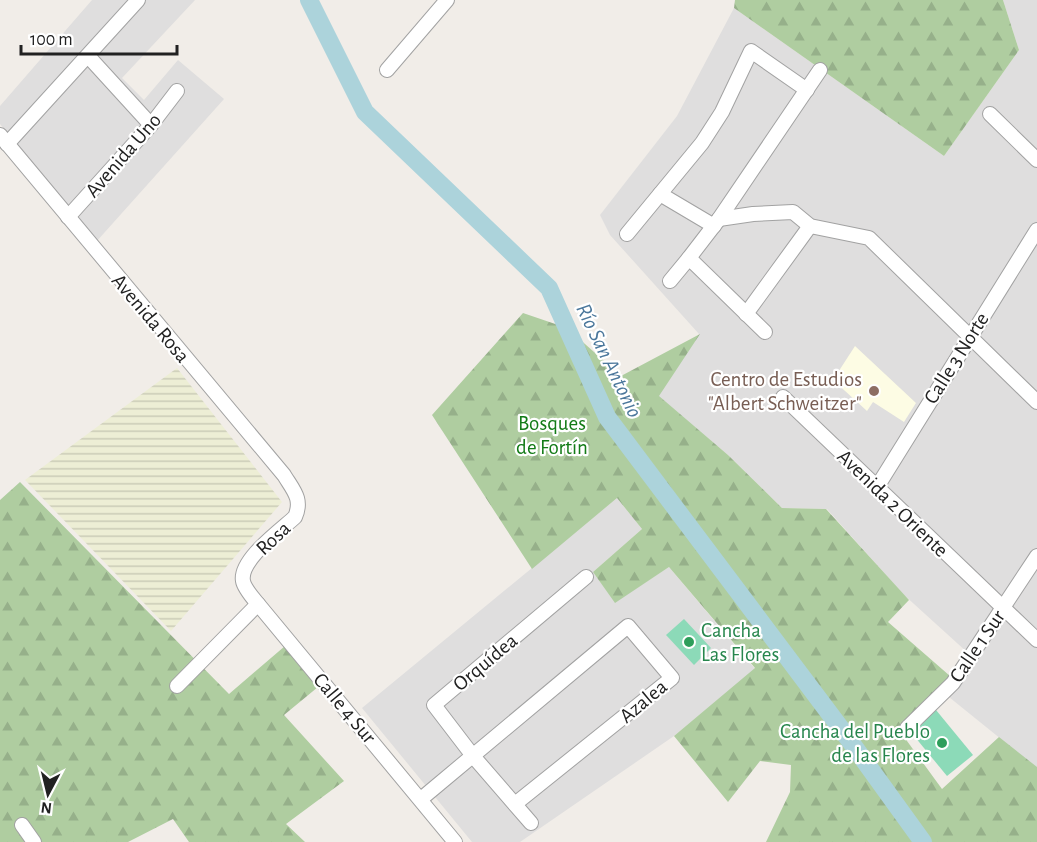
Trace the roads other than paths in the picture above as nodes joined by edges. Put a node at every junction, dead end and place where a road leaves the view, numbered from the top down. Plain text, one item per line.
1 (138, 0) edge
2 (447, 0) edge
3 (88, 56) junction
4 (387, 70) dead end
5 (820, 70) dead end
6 (807, 90) junction
7 (177, 91) dead end
8 (990, 114) dead end
9 (151, 124) junction
10 (4, 139) edge
11 (1037, 160) edge
12 (660, 195) junction
13 (68, 217) junction
14 (717, 223) junction
15 (810, 226) junction
16 (1037, 230) edge
17 (627, 234) dead end
18 (689, 258) junction
19 (670, 281) dead end
20 (746, 314) junction
21 (765, 332) dead end
22 (970, 335) junction
23 (783, 397) dead end
24 (1037, 402) edge
25 (877, 488) junction
26 (299, 502) joint
27 (1037, 556) edge
28 (243, 571) joint
29 (586, 577) dead end
30 (258, 604) junction
31 (1003, 608) junction
32 (1037, 640) edge
33 (177, 686) dead end
34 (907, 728) dead end
35 (473, 756) junction
36 (421, 799) junction
37 (516, 804) junction
38 (531, 823) dead end
39 (22, 825) dead end
40 (34, 842) edge
41 (454, 842) edge

1 - 3 street
2 - 4 street
3 - 9 street
3 - 10 street
5 - 6 street
6 - 12 street
6 - 14 street
7 - 9 street, Avenida Uno
8 - 11 street
9 - 13 street, Avenida Uno
10 - 13 street, Avenida Rosa
12 - 14 street
12 - 17 street
13 - 26 street, Avenida Rosa
14 - 15 street
14 - 18 street
15 - 20 street
15 - 22 street
16 - 22 street, Calle 3 Norte
18 - 19 street
18 - 20 street
20 - 21 street
22 - 24 street
22 - 25 street, Calle 3 Norte
23 - 25 street, Avenida 2 Oriente
25 - 31 street, Avenida 2 Oriente
26 - 28 street, Rosa
27 - 31 street, Calle 1 Sur
28 - 30 street, Calle 4 Sur
29 - 35 street, Orquídea
30 - 33 street
30 - 36 street, Calle 4 Sur
31 - 32 street, Avenida 2 Oriente
31 - 34 street, Calle 1 Sur
35 - 36 street, Azalea
35 - 37 street
35 - 37 street, Azalea
36 - 41 street, Calle 4 Sur
37 - 38 street
39 - 40 street

